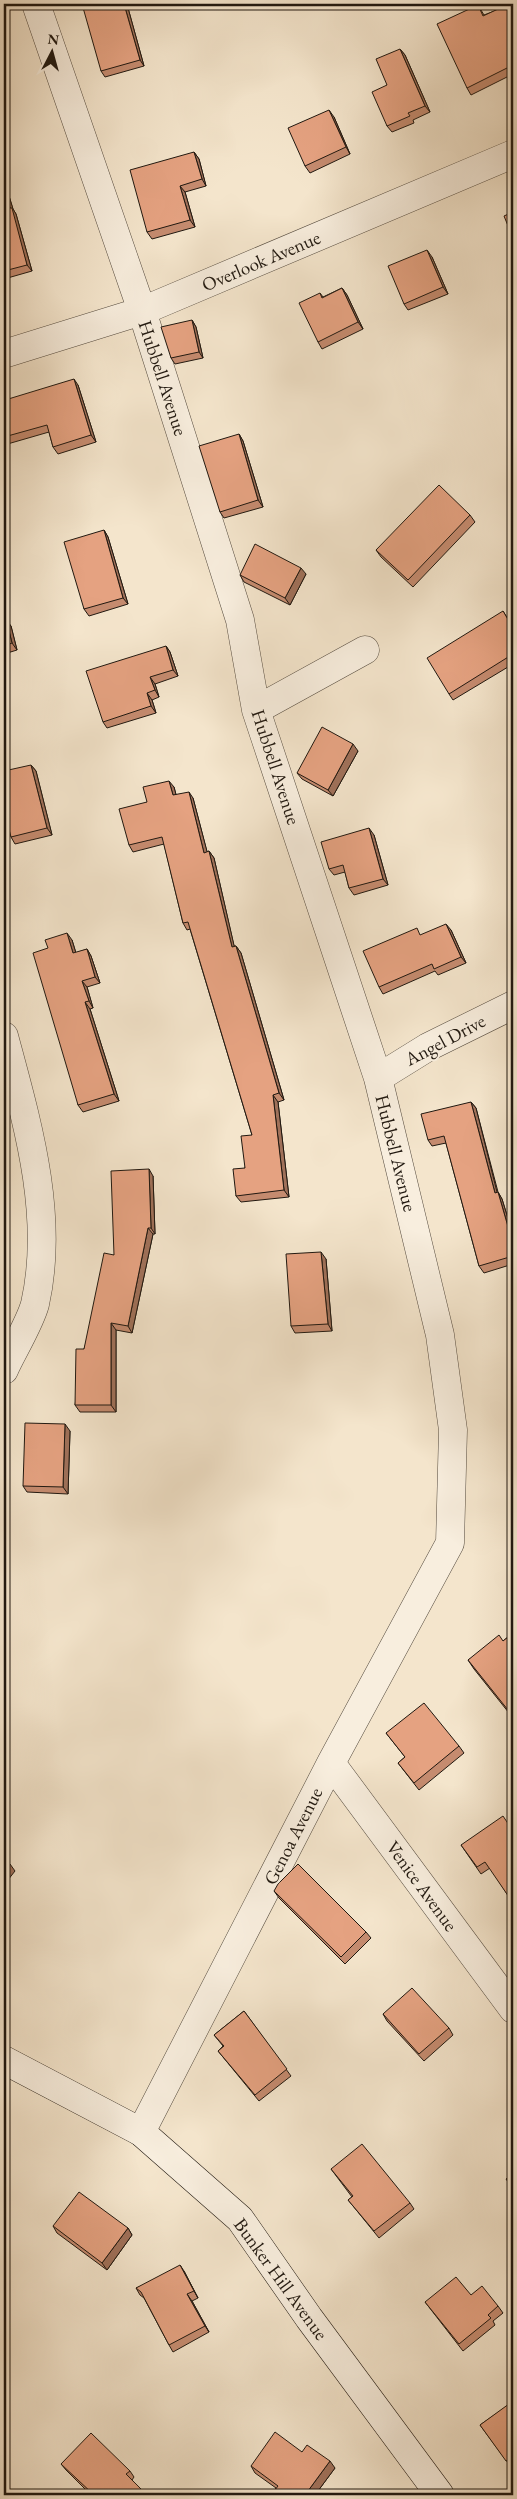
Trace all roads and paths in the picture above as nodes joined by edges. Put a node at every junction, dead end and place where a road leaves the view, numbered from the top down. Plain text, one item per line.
1 (36, 4) edge
2 (513, 154) edge
3 (142, 311) junction
4 (4, 354) edge
5 (365, 650) dead end
6 (256, 710) junction
7 (513, 1005) edge
8 (4, 1036) edge
9 (378, 1078) junction
10 (4, 1370) edge
11 (450, 1543) joint
12 (331, 1762) junction
13 (513, 2009) edge
14 (4, 2060) edge
15 (141, 2132) junction
16 (440, 2495) edge

1 - 3 street, Hubbell Avenue
2 - 3 street, Overlook Avenue
3 - 4 street, Overlook Avenue
3 - 6 street, Hubbell Avenue
5 - 6 street
6 - 9 street, Hubbell Avenue
7 - 9 street, Angel Drive
8 - 10 street
9 - 11 street, Hubbell Avenue
11 - 12 street, Genoa Avenue
12 - 13 street, Venice Avenue
12 - 15 street, Genoa Avenue
14 - 15 street, Bunker Hill Avenue
15 - 16 street, Bunker Hill Avenue

